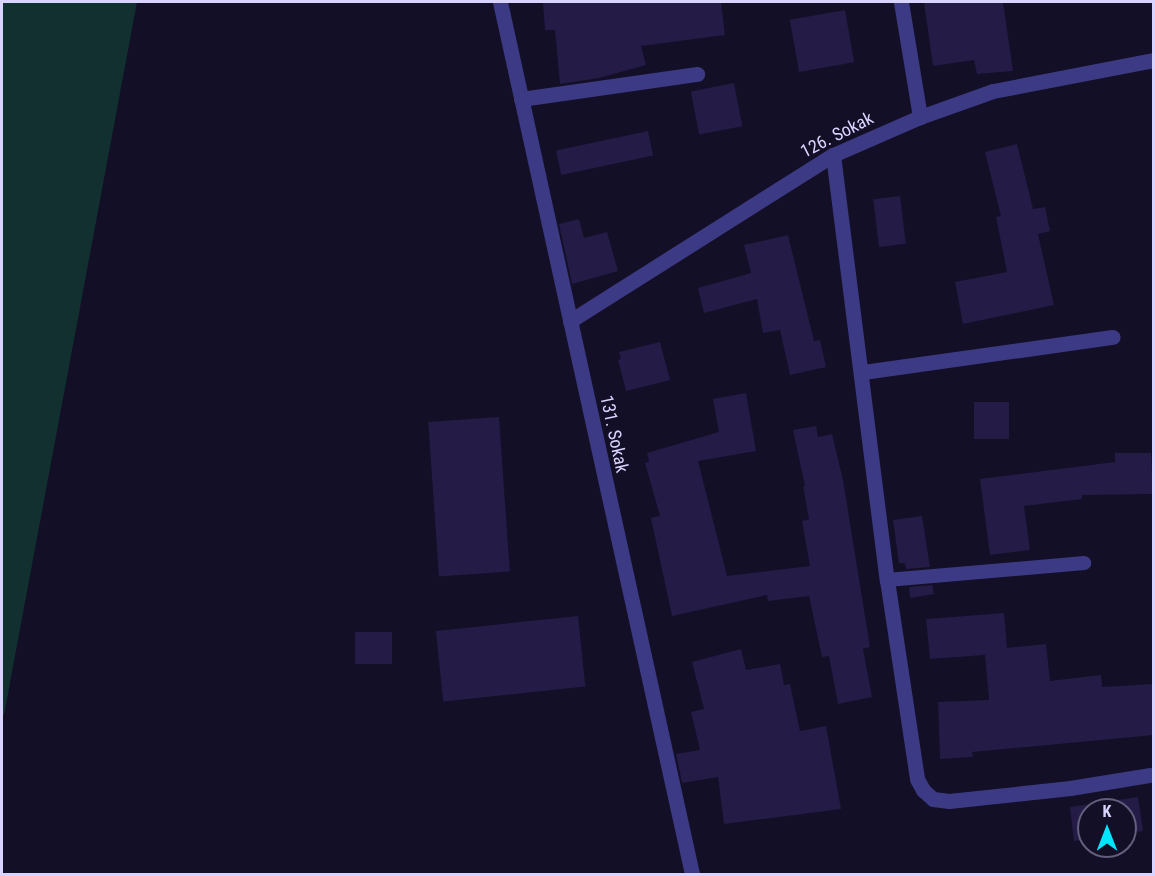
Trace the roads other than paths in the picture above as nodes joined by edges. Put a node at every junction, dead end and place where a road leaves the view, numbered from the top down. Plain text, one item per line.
1 (500, 2) edge
2 (901, 2) edge
3 (1154, 60) edge
4 (697, 74) dead end
5 (521, 99) junction
6 (920, 117) junction
7 (833, 155) junction
8 (570, 321) junction
9 (1113, 337) dead end
10 (862, 372) junction
11 (1084, 562) dead end
12 (887, 580) junction
13 (1149, 776) dead end
14 (692, 874) edge

1 - 5 street, 131. Sokak
2 - 6 street
3 - 6 street, 126. Sokak
4 - 5 street
5 - 8 street, 131. Sokak
6 - 7 street, 126. Sokak
7 - 8 street, 126. Sokak
7 - 10 street
8 - 14 street, 131. Sokak
9 - 10 street
10 - 12 street
11 - 12 lane
12 - 13 street

